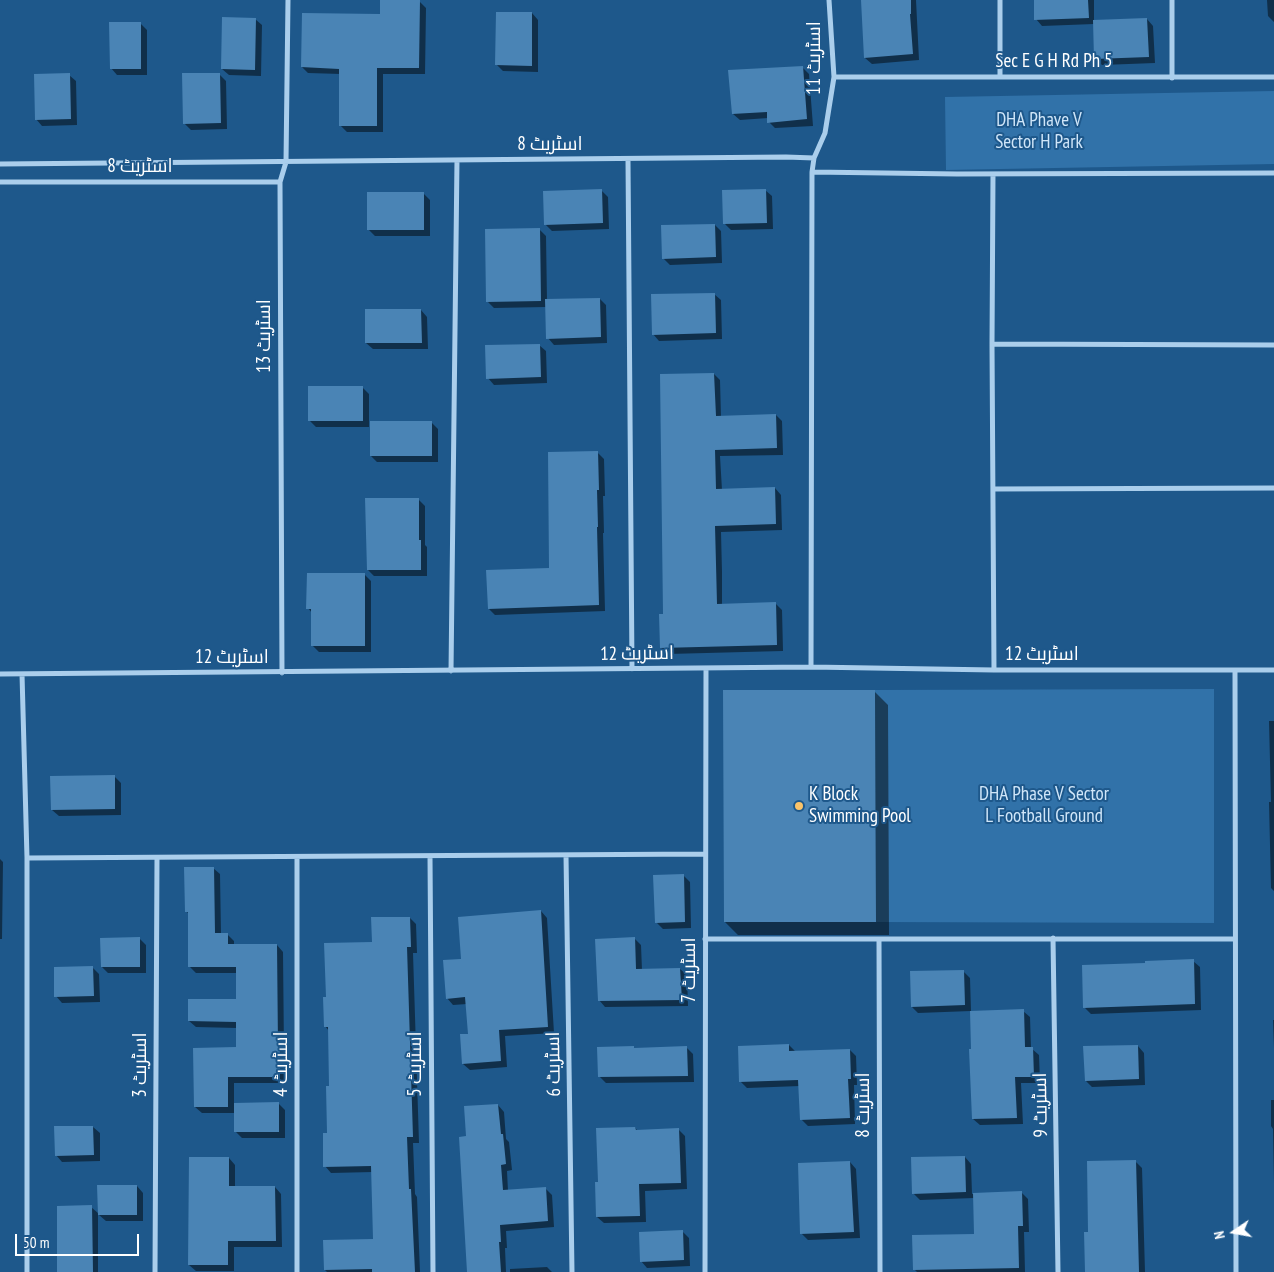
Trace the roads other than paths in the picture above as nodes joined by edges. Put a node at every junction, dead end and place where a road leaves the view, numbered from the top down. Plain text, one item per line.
1 (288, 0) edge
2 (829, 0) edge
3 (1000, 0) edge
4 (1172, 0) edge
5 (1000, 76) junction
6 (1274, 77) edge
7 (834, 78) junction
8 (1172, 78) junction
9 (814, 158) junction
10 (457, 160) junction
11 (628, 160) junction
12 (286, 162) junction
13 (0, 164) edge
14 (812, 172) junction
15 (1274, 173) edge
16 (993, 174) junction
17 (0, 182) edge
18 (280, 182) junction
19 (992, 344) junction
20 (1274, 345) edge
21 (1274, 488) edge
22 (994, 489) junction
23 (811, 667) junction
24 (706, 668) junction
25 (632, 669) junction
26 (994, 670) junction
27 (1235, 670) junction
28 (1274, 670) edge
29 (451, 671) junction
30 (282, 673) junction
31 (0, 674) edge
32 (22, 674) junction
33 (705, 854) junction
34 (566, 855) junction
35 (430, 856) junction
36 (297, 857) junction
37 (27, 858) junction
38 (157, 858) junction
39 (1053, 938) junction
40 (705, 939) junction
41 (879, 939) junction
42 (1234, 939) junction
43 (26, 1272) edge
44 (155, 1272) edge
45 (297, 1272) edge
46 (433, 1272) edge
47 (572, 1272) edge
48 (705, 1272) edge
49 (880, 1272) edge
50 (1058, 1272) edge
51 (1236, 1272) edge

1 - 12 street, اسٹریٹ 13
2 - 7 street, اسٹریٹ 11
3 - 5 street
4 - 8 street
5 - 7 street, Sec E G H Rd Ph 5
5 - 8 street, Sec E G H Rd Ph 5
6 - 8 street, Sec E G H Rd Ph 5
7 - 9 street, اسٹریٹ 11
9 - 11 street, اسٹریٹ 8
9 - 14 street, اسٹریٹ 11
10 - 11 street, اسٹریٹ 8
10 - 12 street, اسٹریٹ 8
10 - 29 street
11 - 25 street
12 - 13 street, اسٹریٹ 8
12 - 18 street, اسٹریٹ 13
14 - 16 street
14 - 23 street, اسٹریٹ 11
15 - 16 street
16 - 19 street
17 - 18 street, اسٹریٹ 8
18 - 30 street, اسٹریٹ 13
19 - 20 street
19 - 22 street
21 - 22 street
22 - 26 street
23 - 24 street, اسٹریٹ 12
23 - 26 street, اسٹریٹ 12
24 - 25 street, اسٹریٹ 12
24 - 33 street, اسٹریٹ 7
25 - 29 street, اسٹریٹ 12
26 - 27 street, اسٹریٹ 12
27 - 28 street, اسٹریٹ 12
27 - 42 street
29 - 30 street, اسٹریٹ 12
30 - 32 street, اسٹریٹ 12
31 - 32 street, اسٹریٹ 12
32 - 37 street
33 - 34 street
33 - 40 street, اسٹریٹ 7
34 - 35 street
34 - 47 street, اسٹریٹ 6
35 - 36 street
35 - 46 street, اسٹریٹ 5
36 - 38 street
36 - 45 street, اسٹریٹ 4
37 - 38 street
37 - 43 street
38 - 44 street, اسٹریٹ 3
39 - 41 street
39 - 42 street
39 - 50 street, اسٹریٹ 9
40 - 41 street
40 - 48 street, اسٹریٹ 7
41 - 49 street, اسٹریٹ 8
42 - 51 street

